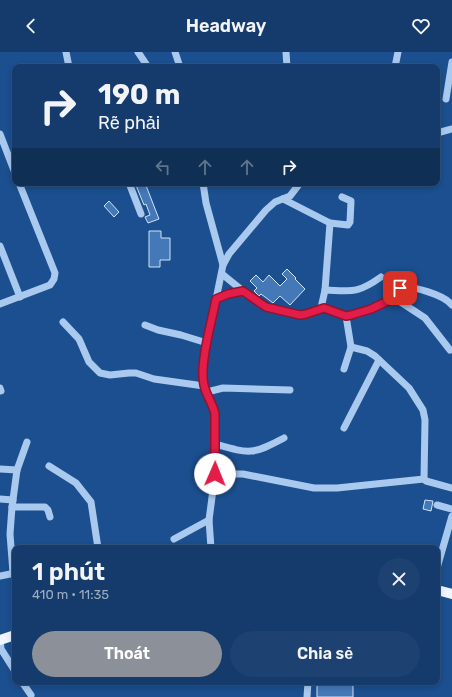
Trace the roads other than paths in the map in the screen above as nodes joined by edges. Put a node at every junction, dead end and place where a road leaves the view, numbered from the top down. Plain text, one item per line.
1 (66, 52) edge
2 (138, 52) edge
3 (175, 52) edge
4 (286, 52) edge
5 (398, 52) edge
6 (452, 62) edge
7 (68, 64) edge
8 (146, 64) edge
9 (179, 64) edge
10 (287, 64) edge
11 (396, 64) edge
12 (446, 99) dead end
13 (452, 129) edge
14 (440, 132) edge
15 (0, 134) edge
16 (12, 164) edge
17 (20, 186) edge
18 (130, 186) edge
19 (203, 186) edge
20 (298, 186) edge
21 (342, 197) dead end
22 (283, 199) junction
23 (141, 214) dead end
24 (330, 223) junction
25 (0, 246) edge
26 (223, 265) junction
27 (222, 274) junction
28 (381, 277) dead end
29 (325, 290) junction
30 (243, 291) junction
31 (20, 297) junction
32 (216, 299) junction
33 (392, 299) junction
34 (0, 304) edge
35 (452, 305) edge
36 (321, 308) junction
37 (346, 316) junction
38 (63, 322) dead end
39 (145, 324) dead end
40 (207, 343) junction
41 (351, 347) junction
42 (450, 350) dead end
43 (379, 360) junction
44 (344, 370) dead end
45 (205, 389) junction
46 (290, 390) dead end
47 (344, 428) dead end
48 (284, 438) dead end
49 (27, 442) dead end
50 (215, 444) junction
51 (49, 466) dead end
52 (0, 469) edge
53 (18, 470) junction
54 (215, 474) junction
55 (424, 479) junction
56 (452, 488) edge
57 (0, 499) edge
58 (13, 504) junction
59 (437, 505) dead end
60 (452, 509) edge
61 (452, 516) edge
62 (50, 518) dead end
63 (209, 520) junction
64 (174, 539) dead end
65 (98, 545) edge
66 (211, 545) edge
67 (12, 554) edge
68 (440, 558) edge
69 (12, 573) edge
70 (0, 576) edge
71 (440, 591) edge
72 (452, 594) edge
73 (12, 636) edge
74 (0, 640) edge
75 (12, 666) edge
76 (24, 685) edge
77 (308, 685) edge
78 (31, 695) dead end
79 (307, 697) edge

1 - 7 street
2 - 8 street
3 - 9 street
4 - 10 street
5 - 11 street
6 - 12 street
13 - 14 street
15 - 16 street
17 - 31 street
18 - 23 street
19 - 26 street
20 - 22 street
21 - 24 street
22 - 24 street
22 - 26 street
24 - 29 street
25 - 31 street
26 - 27 street
27 - 30 street
27 - 32 street
28 - 29 street
29 - 36 street
30 - 32 street
30 - 36 street
31 - 34 street
32 - 40 street
33 - 35 street
33 - 37 street
33 - 42 street
36 - 37 street
37 - 41 street
38 - 45 street
39 - 40 street
40 - 45 street
41 - 43 street
41 - 44 street
43 - 47 street
43 - 55 street
45 - 46 street
45 - 50 street
48 - 50 street
49 - 53 street
50 - 54 street
51 - 65 street
52 - 53 street
53 - 58 street
54 - 55 street
54 - 63 street
55 - 56 street
57 - 58 street
58 - 62 street
58 - 67 street
59 - 60 street
61 - 68 street
63 - 64 street
63 - 66 street
69 - 70 street
71 - 72 main road
73 - 74 main road
74 - 75 street
76 - 78 street
77 - 79 street

